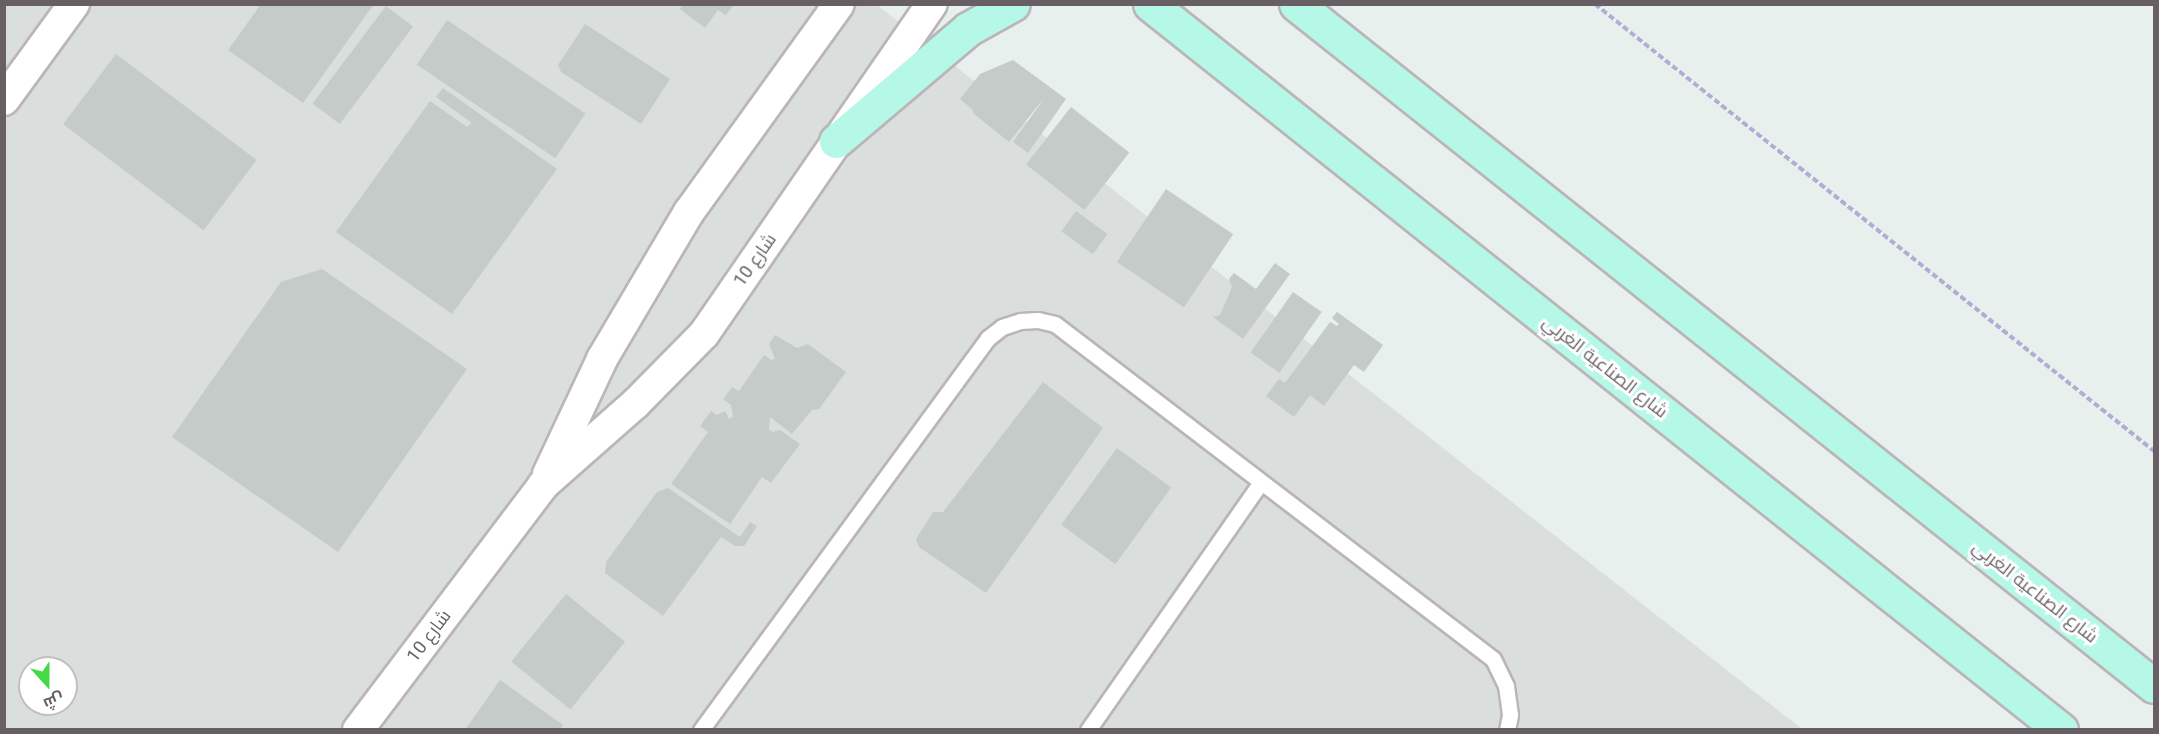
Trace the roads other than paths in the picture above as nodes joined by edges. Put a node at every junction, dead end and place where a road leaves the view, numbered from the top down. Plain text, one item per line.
1 (74, 4) edge
2 (839, 4) edge
3 (932, 4) edge
4 (1013, 4) edge
5 (1150, 4) edge
6 (1296, 4) edge
7 (4, 100) edge
8 (836, 141) junction
9 (1262, 482) junction
10 (543, 485) junction
11 (2154, 686) edge
12 (358, 729) edge
13 (701, 729) edge
14 (1088, 729) edge
15 (1507, 729) edge
16 (2061, 729) edge

1 - 7 street
2 - 10 street, شارع 10
3 - 8 street, شارع 10
4 - 8 main road
5 - 16 main road, شارع الصناعية الغربي
6 - 11 main road, شارع الصناعية الغربي
8 - 10 street, شارع 10
9 - 13 lane
9 - 14 lane
9 - 15 lane
10 - 12 street, شارع 10

